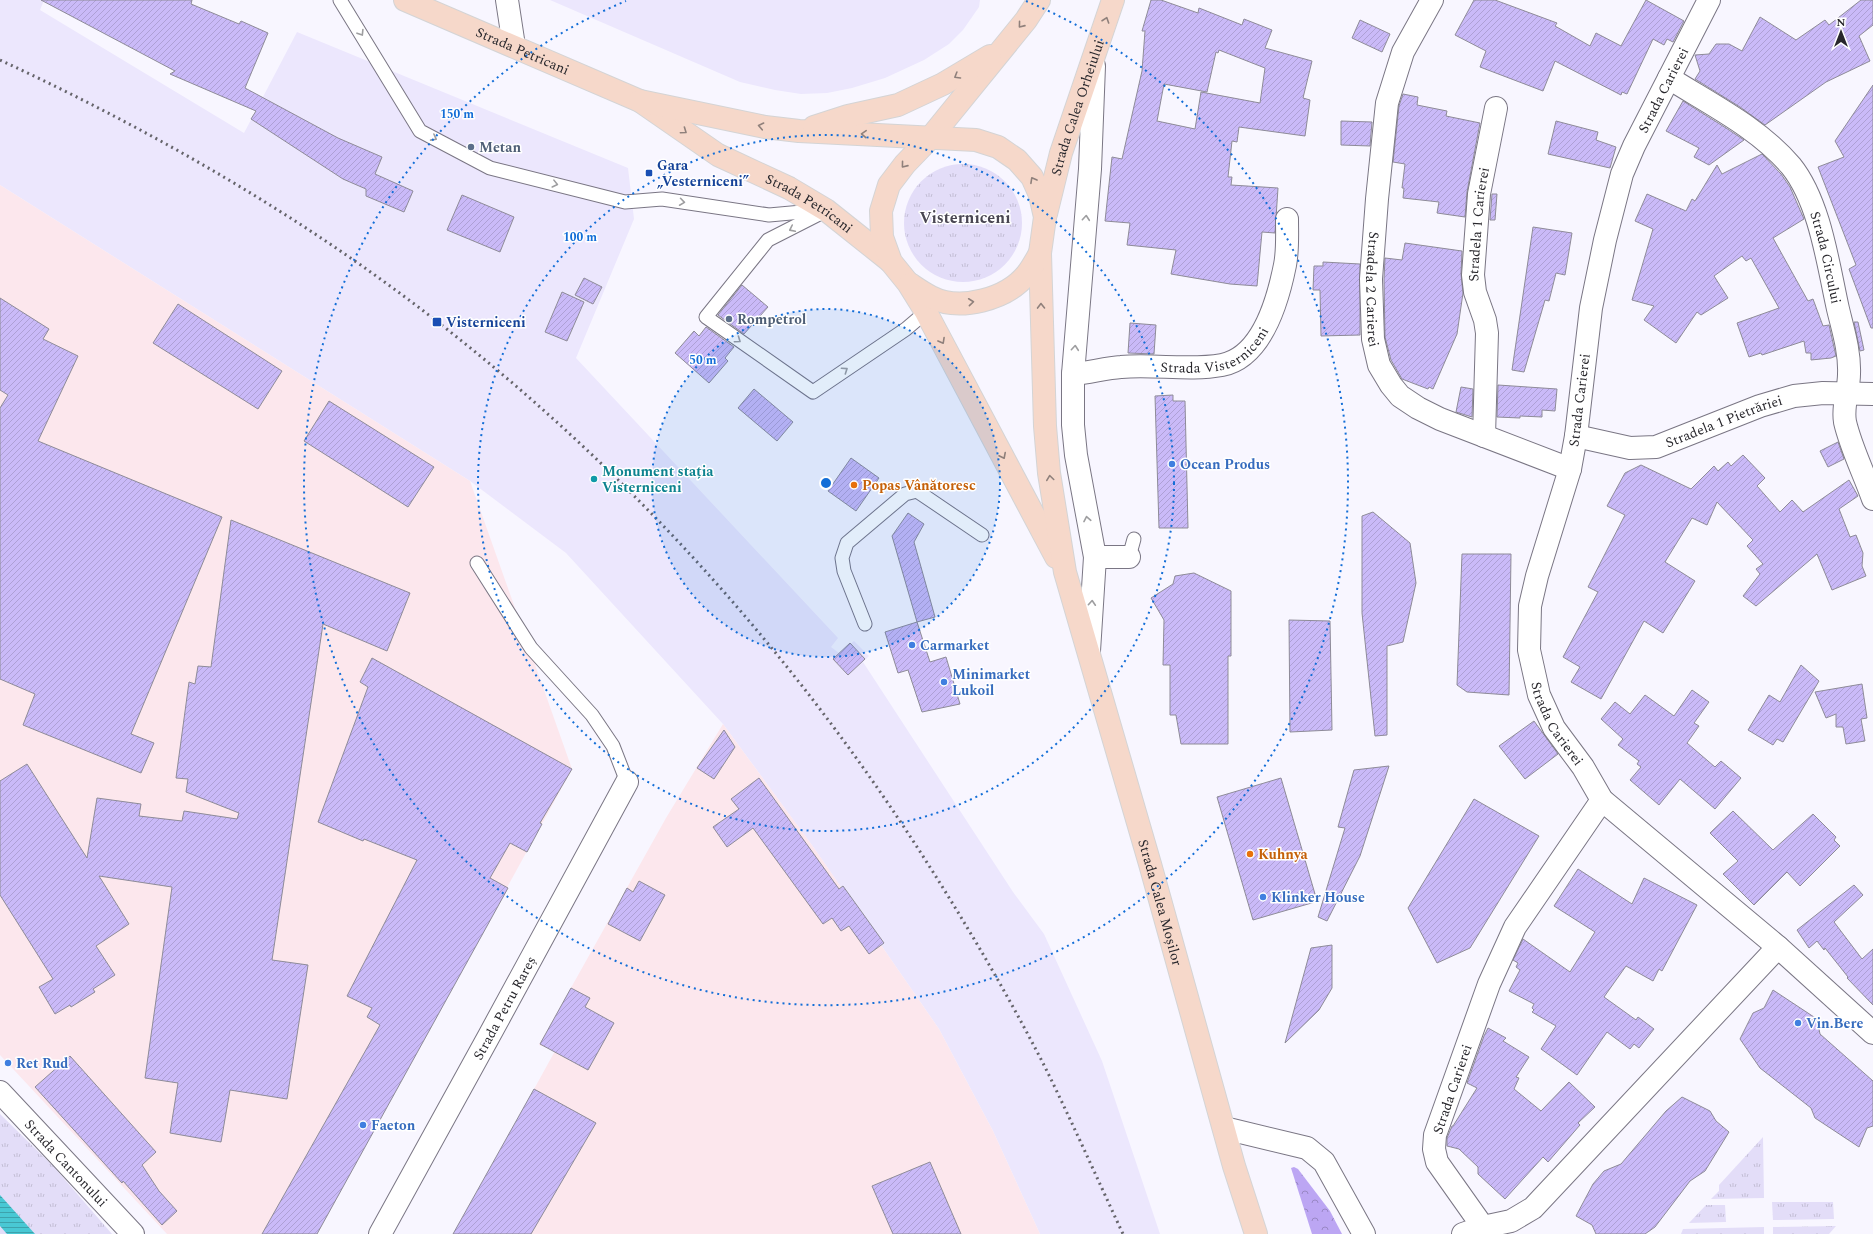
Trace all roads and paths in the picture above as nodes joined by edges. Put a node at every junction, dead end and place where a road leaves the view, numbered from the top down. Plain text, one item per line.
1 (340, 0) edge
2 (405, 0) edge
3 (507, 0) edge
4 (1039, 0) edge
5 (1113, 0) edge
6 (1432, 0) edge
7 (1709, 0) edge
8 (514, 46) junction
9 (1002, 49) junction
10 (1094, 55) junction
11 (1668, 78) junction
12 (640, 101) junction
13 (1496, 108) dead end
14 (800, 131) junction
15 (931, 137) junction
16 (826, 210) junction
17 (1045, 217) junction
18 (1287, 219) dead end
19 (1040, 253) junction
20 (891, 262) junction
21 (908, 283) junction
22 (926, 312) junction
23 (1073, 374) junction
24 (1846, 394) junction
25 (1873, 394) edge
26 (1484, 436) junction
27 (1576, 436) junction
28 (1570, 469) junction
29 (1873, 499) edge
30 (982, 535) dead end
31 (1132, 548) dead end
32 (1095, 557) junction
33 (477, 563) dead end
34 (1065, 572) junction
35 (865, 624) dead end
36 (1088, 656) junction
37 (627, 782) joint
38 (1602, 800) junction
39 (1778, 947) junction
40 (1873, 1033) edge
41 (0, 1092) edge
42 (1224, 1128) junction
43 (1473, 1231) edge
44 (133, 1234) edge
45 (380, 1234) edge
46 (1256, 1234) edge
47 (1364, 1234) edge

1 -> 16 lane
2 - 8 main road, Strada Petricani
3 - 8 street
4 -> 9 main road
10 -> 5 main road, Strada Calea Orheiului
6 - 26 street, Stradela 2 Carierei
7 - 11 street, Strada Carierei
8 - 12 main road, Strada Petricani
9 -> 14 main road
9 - 15 main road
10 - 17 main road, Strada Calea Orheiului
23 -> 10 street
11 - 24 street, Strada Circului
11 - 27 street, Strada Carierei
14 -> 12 main road, Strada Petricani
12 -> 16 main road, Strada Petricani
13 - 26 street, Stradela 1 Carierei
15 -> 14 main road, Strada Petricani
17 -> 15 main road, Strada Petricani
15 -> 20 main road
16 - 20 main road, Strada Petricani
16 -> 22 lane
17 - 19 main road
18 - 23 street, Strada Visterniceni
21 -> 19 main road
34 -> 19 main road
20 - 21 main road
21 - 22 main road
22 -> 34 main road
32 -> 23 street
24 - 25 street, Stradela 1 Pietrăriei
24 - 27 street, Stradela 1 Pietrăriei
24 - 29 street, Strada Circului
26 - 28 street, Stradela 2 Carierei
27 - 28 street, Strada Carierei
28 - 38 street, Strada Carierei
30 - 35 lane
31 - 32 street
36 -> 32 street
33 - 37 lane
34 - 36 main road, Strada Calea Moșilor
36 - 42 main road, Strada Calea Moșilor
37 - 45 street, Strada Petru Rareș
38 - 39 street, Strada Carierei
38 - 43 street, Strada Carierei
39 - 40 street, Strada Carierei
39 - 43 street, Strada Carierei
41 - 44 street, Strada Cantonului
42 - 46 main road, Strada Calea Moșilor
42 - 47 street

